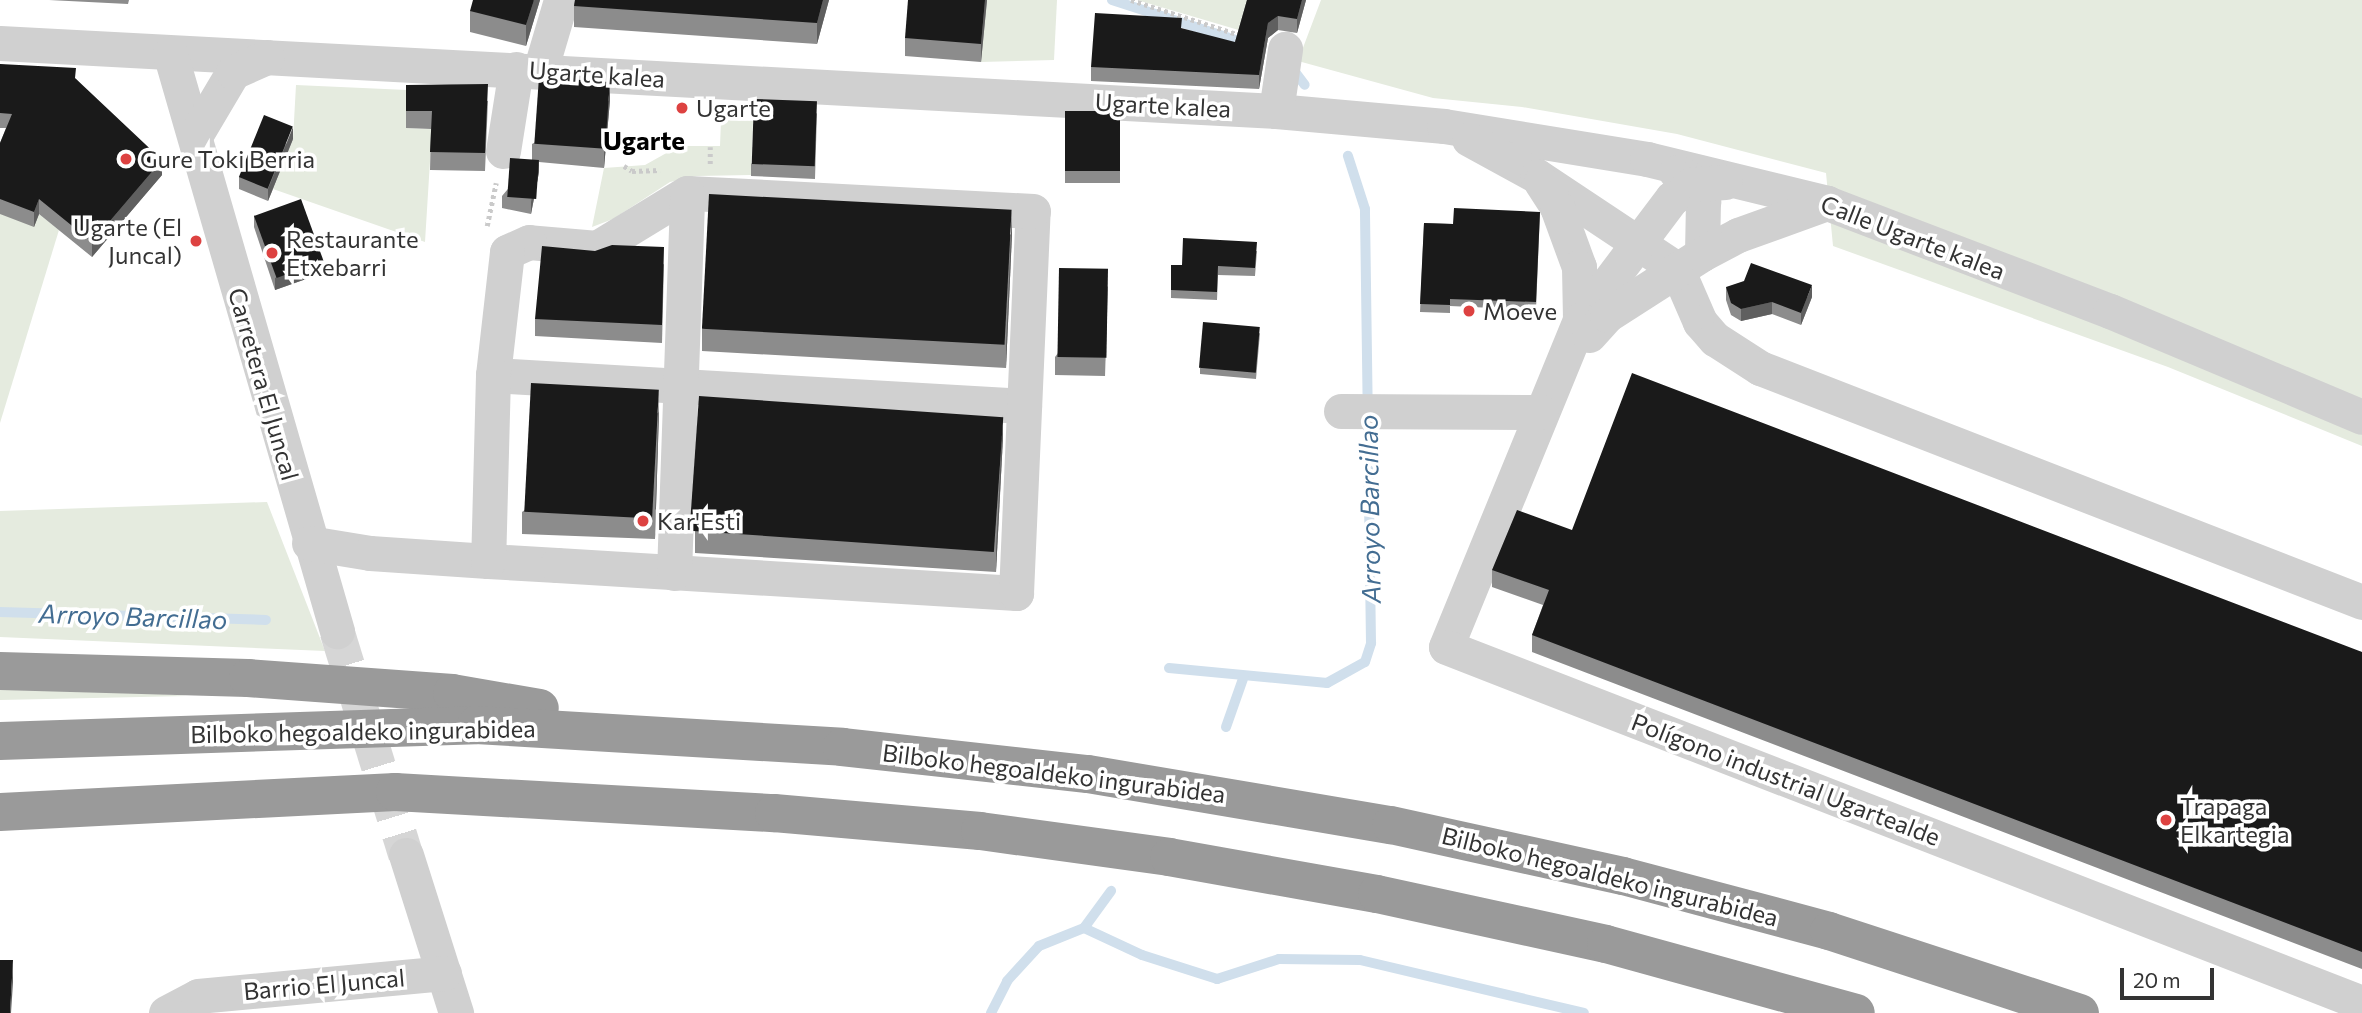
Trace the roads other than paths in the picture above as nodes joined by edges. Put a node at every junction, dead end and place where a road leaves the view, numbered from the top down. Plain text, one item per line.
1 (561, 0) edge
2 (0, 43) edge
3 (170, 53) junction
4 (267, 57) junction
5 (1283, 61) road end
6 (528, 70) junction
7 (1276, 111) junction
8 (1444, 126) junction
9 (195, 136) junction
10 (1591, 149) junction
11 (503, 151) dead end
12 (1537, 176) junction
13 (1693, 184) junction
14 (1787, 191) junction
15 (687, 193) junction
16 (1827, 203) junction
17 (1638, 245) junction
18 (1690, 262) junction
19 (1580, 320) junction
20 (1558, 369) junction
21 (493, 374) junction
22 (679, 386) junction
23 (1024, 405) junction
24 (1341, 411) dead end
25 (1541, 412) junction
26 (2362, 417) edge
27 (309, 543) junction
28 (488, 561) junction
29 (674, 573) junction
30 (2362, 602) edge
31 (337, 631) tunnel mouth
32 (0, 671) edge
33 (725, 739) junction
34 (0, 741) edge
35 (0, 812) edge
36 (407, 855) tunnel mouth
37 (444, 974) junction
38 (2362, 1003) edge
39 (166, 1013) edge
40 (456, 1013) edge
41 (1856, 1013) edge
42 (2080, 1013) edge

1 - 6 street
2 - 3 street, Ugarte kalea
3 - 4 street, Ugarte kalea
3 - 9 street, Carretera El Juncal
4 - 6 street, Ugarte kalea
4 - 9 street
5 - 7 street
6 - 7 street, Ugarte kalea
6 - 11 street
7 - 8 street, Ugarte kalea
8 - 10 street, Calle Ugarte kalea
8 - 12 street
9 - 27 street, Carretera El Juncal
10 - 13 street
10 - 14 street, Calle Ugarte kalea
12 - 17 street
12 - 19 street, Polígono industrial Ugartealde
13 - 14 street
13 - 17 street, Polígono industrial Ugartealde
13 - 18 street
14 - 16 street, Calle Ugarte kalea
15 - 21 street
15 - 22 street
15 - 23 street
16 - 18 street, Polígono industrial Ugartealde
16 - 26 street, Calle Ugarte kalea
17 - 18 street
17 - 19 street, Polígono industrial Ugartealde
18 - 20 street, Polígono industrial Ugartealde
18 - 30 street
19 - 20 street, Polígono industrial Ugartealde
20 - 25 street, Polígono industrial Ugartealde
21 - 22 street
21 - 28 street
22 - 23 street
22 - 29 street
23 - 29 street
24 - 25 street
25 - 38 street, Polígono industrial Ugartealde
27 - 28 street
27 - 31 street, Carretera El Juncal
28 - 29 street
32 - 33 highway
33 - 34 highway, Bilboko hegoaldeko ingurabidea
33 - 42 highway, Bilboko hegoaldeko ingurabidea
35 - 41 highway
36 - 37 street
37 - 39 street, Barrio El Juncal
37 - 40 street

